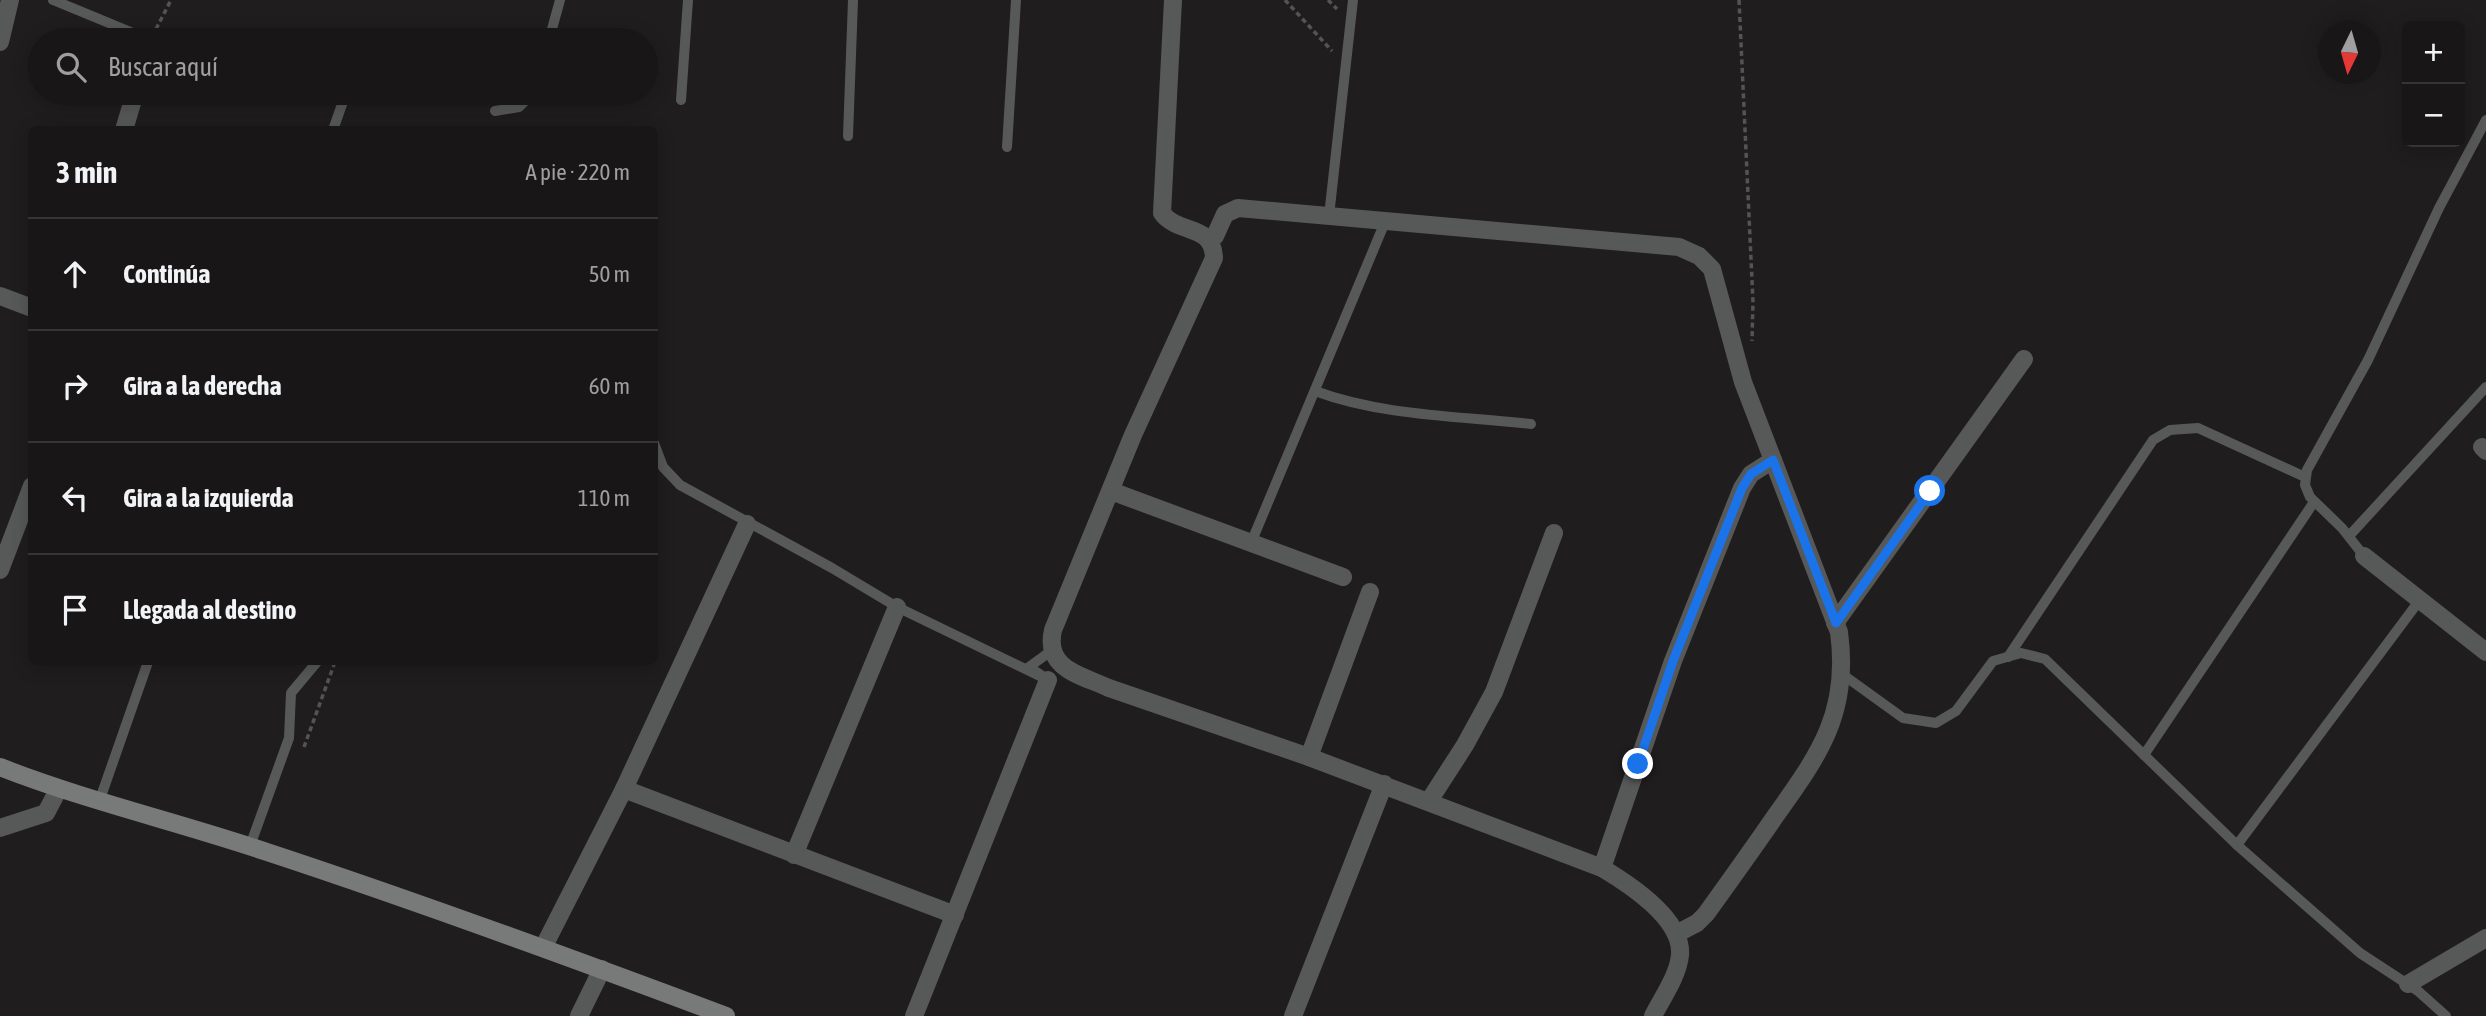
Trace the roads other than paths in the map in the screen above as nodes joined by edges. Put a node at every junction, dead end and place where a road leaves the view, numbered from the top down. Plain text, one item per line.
1 (10, 0) edge
2 (53, 0) edge
3 (560, 0) edge
4 (688, 0) edge
5 (853, 0) edge
6 (1016, 0) edge
7 (1173, 0) edge
8 (1353, 0) edge
9 (121, 28) edge
10 (552, 28) edge
11 (0, 42) edge
12 (681, 100) dead end
13 (131, 105) edge
14 (342, 105) edge
15 (521, 105) edge
16 (495, 111) dead end
17 (2486, 120) edge
18 (125, 126) edge
19 (334, 126) edge
20 (848, 136) dead end
21 (1007, 147) dead end
22 (1329, 216) junction
23 (1385, 222) junction
24 (1210, 241) junction
25 (0, 296) edge
26 (28, 306) edge
27 (2024, 359) dead end
28 (2486, 387) edge
29 (1315, 391) junction
30 (1531, 424) dead end
31 (658, 454) edge
32 (1773, 460) junction
33 (2305, 477) junction
34 (1111, 491) junction
35 (28, 496) edge
36 (2314, 502) junction
37 (747, 524) junction
38 (1554, 533) dead end
39 (2349, 536) junction
40 (1251, 543) junction
41 (2364, 556) joint
42 (0, 570) edge
43 (1343, 577) dead end
44 (1370, 592) dead end
45 (2419, 601) junction
46 (897, 607) junction
47 (1836, 623) junction
48 (1051, 651) junction
49 (2486, 652) edge
50 (2008, 657) junction
51 (147, 665) edge
52 (314, 665) edge
53 (1842, 674) junction
54 (1048, 680) junction
55 (2144, 755) junction
56 (1309, 757) junction
57 (0, 767) edge
58 (1384, 784) junction
59 (624, 789) junction
60 (58, 790) junction
61 (99, 802) junction
62 (1429, 802) junction
63 (0, 828) edge
64 (2237, 845) junction
65 (250, 846) junction
66 (794, 855) junction
67 (1602, 868) junction
68 (954, 915) junction
69 (1676, 934) junction
70 (2486, 938) edge
71 (544, 946) junction
72 (602, 969) junction
73 (2408, 984) junction
74 (579, 1016) edge
75 (726, 1016) edge
76 (914, 1016) edge
77 (1293, 1016) edge
78 (1653, 1016) edge
79 (2446, 1016) edge

1 - 11 street
2 - 9 lane
3 - 10 lane
4 - 12 lane
5 - 20 lane
6 - 21 lane
7 - 24 street
8 - 22 lane
13 - 18 street
14 - 19 lane
15 - 16 lane
17 - 33 lane
22 - 23 street
22 - 24 street
23 - 29 lane
23 - 32 street
24 - 34 street
25 - 26 street
27 - 47 street
28 - 39 lane
29 - 30 lane
29 - 40 lane
31 - 37 lane
32 - 47 street
32 - 67 street
33 - 36 lane
33 - 50 lane
34 - 40 street
34 - 48 street
35 - 42 street
36 - 39 lane
36 - 55 lane
37 - 46 lane
37 - 59 street
38 - 62 street
39 - 41 lane
40 - 43 street
41 - 45 street
44 - 56 street
45 - 49 street
45 - 64 lane
46 - 54 lane
46 - 66 street
47 - 53 street
48 - 54 lane
48 - 56 street
50 - 53 lane
50 - 55 lane
51 - 61 lane
52 - 65 lane
53 - 69 street
54 - 68 street
55 - 64 lane
56 - 58 street
57 - 60 street
58 - 62 street
58 - 77 street
59 - 66 street
59 - 71 street
60 - 61 street
60 - 63 street
61 - 65 street
62 - 67 street
64 - 73 lane
65 - 71 street
66 - 68 street
67 - 69 street
68 - 76 street
69 - 78 street
70 - 73 street
71 - 72 street
72 - 74 street
72 - 75 street
73 - 79 lane

